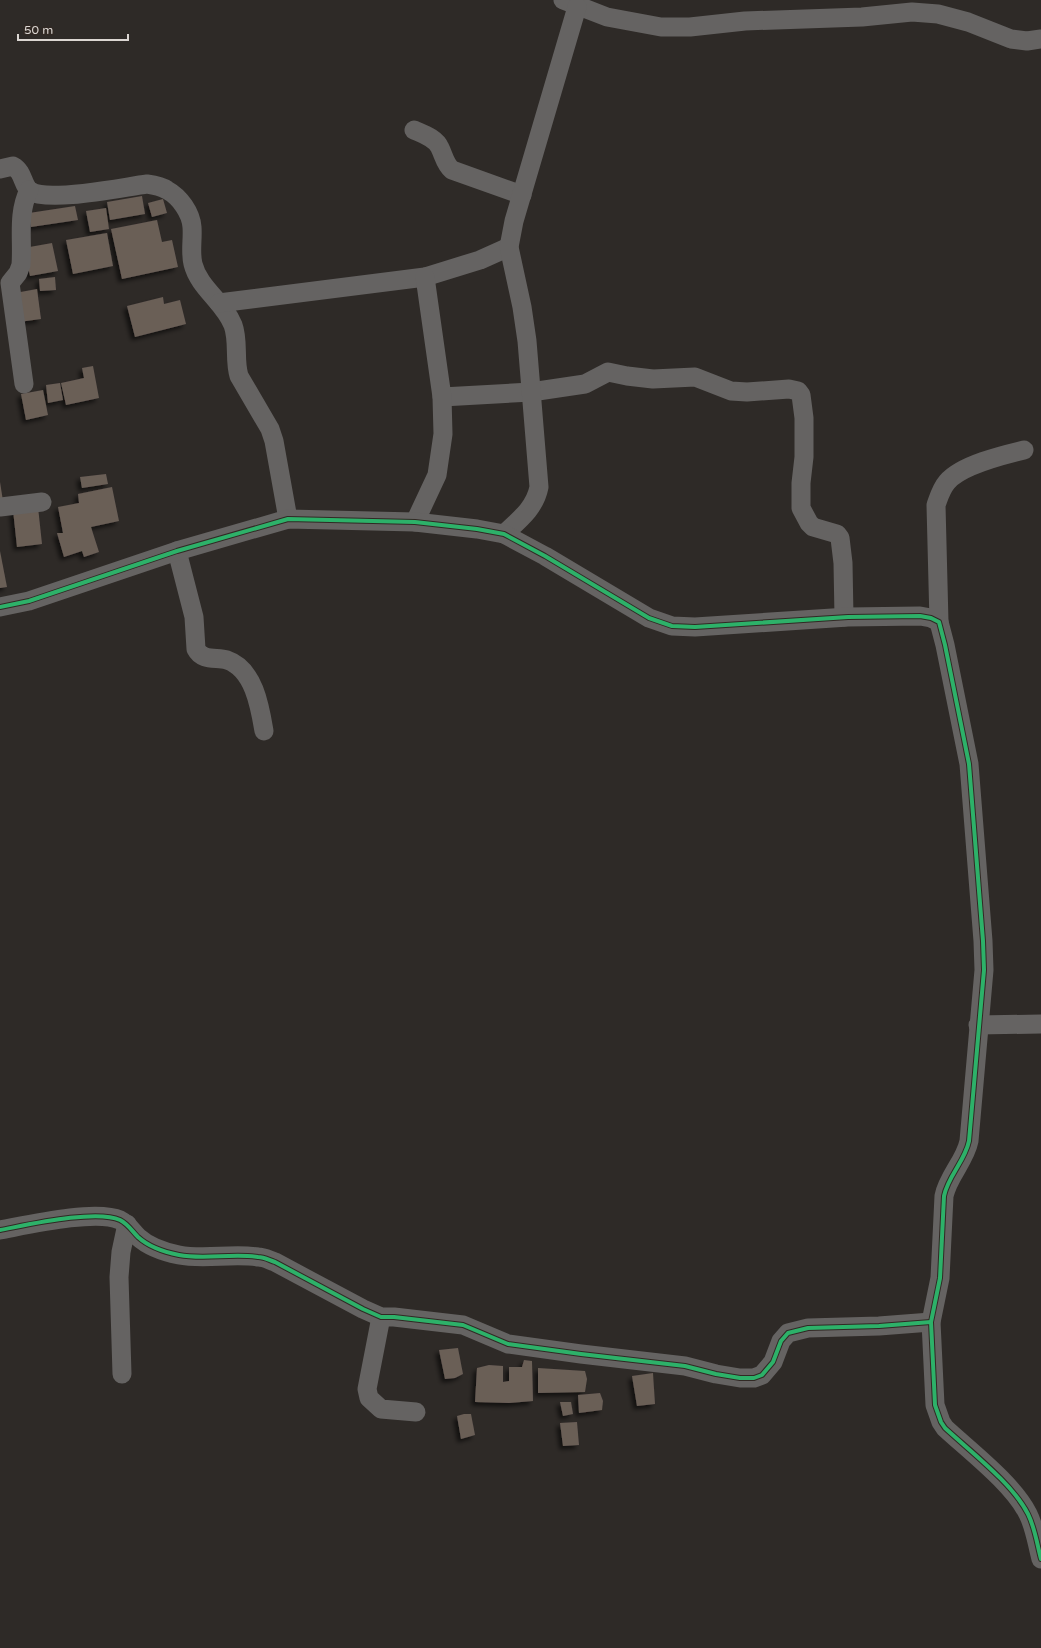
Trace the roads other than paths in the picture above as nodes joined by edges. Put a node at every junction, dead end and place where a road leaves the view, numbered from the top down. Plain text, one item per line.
1 (570, 3) edge
2 (1041, 39) edge
3 (414, 130) dead end
4 (0, 169) edge
5 (29, 190) junction
6 (522, 195) junction
7 (509, 247) junction
8 (425, 277) junction
9 (219, 303) junction
10 (24, 384) dead end
11 (531, 392) junction
12 (442, 397) junction
13 (1024, 450) dead end
14 (42, 502) dead end
15 (0, 507) edge
16 (288, 519) junction
17 (415, 522) junction
18 (504, 534) junction
19 (177, 551) junction
20 (0, 607) edge
21 (844, 617) junction
22 (939, 622) junction
23 (264, 731) dead end
24 (1041, 1024) edge
25 (978, 1025) junction
26 (126, 1224) junction
27 (0, 1230) edge
28 (381, 1317) junction
29 (931, 1322) junction
30 (122, 1374) dead end
31 (416, 1412) dead end
32 (1041, 1559) edge

1 - 2 street
1 - 6 street
3 - 6 street
4 - 5 street
5 - 9 street
5 - 10 street
6 - 7 street
7 - 8 street
7 - 11 street
8 - 9 street
8 - 12 street
9 - 16 street
11 - 12 street
11 - 18 street
11 - 21 street
12 - 17 street
13 - 22 street
14 - 15 street
16 - 17 street
16 - 19 street
17 - 18 street
18 - 21 street
19 - 20 street
19 - 23 street
21 - 22 street
22 - 25 street
24 - 25 street
25 - 29 street
26 - 27 street
26 - 28 street
26 - 30 street
28 - 29 street
28 - 31 street
29 - 32 street

